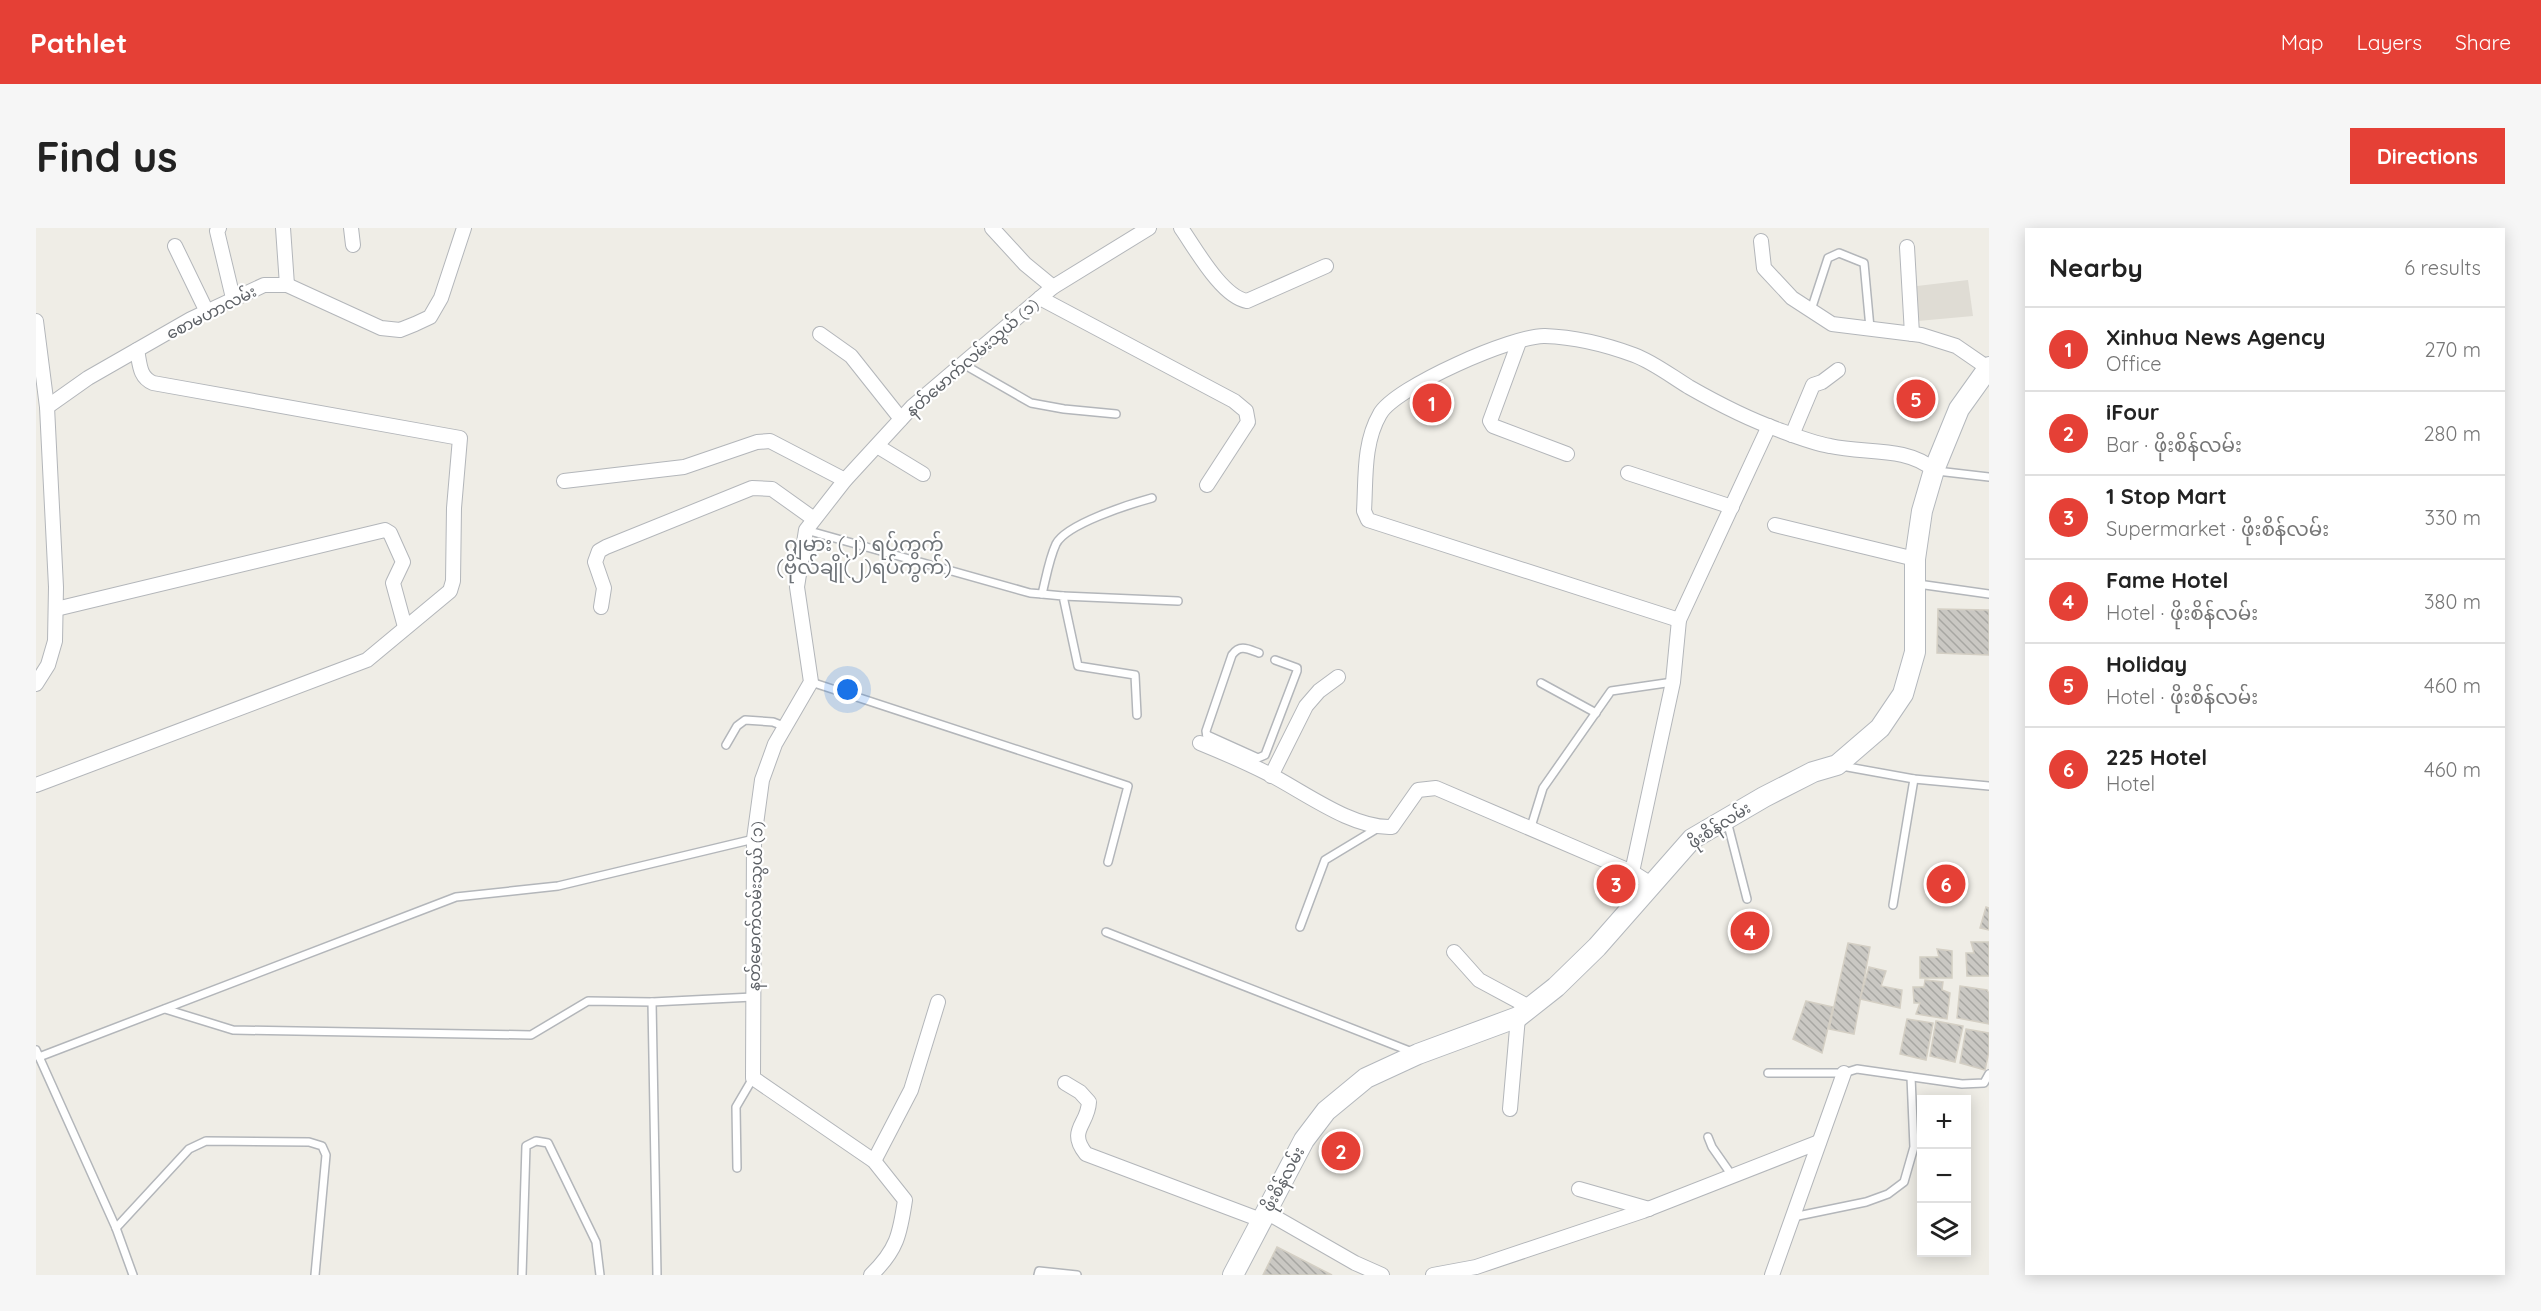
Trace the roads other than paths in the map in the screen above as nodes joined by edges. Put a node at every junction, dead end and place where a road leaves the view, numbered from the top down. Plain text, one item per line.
1 (219, 228) edge
2 (283, 228) edge
3 (351, 228) edge
4 (464, 228) edge
5 (992, 228) edge
6 (1149, 228) edge
7 (1181, 228) edge
8 (1761, 241) dead end
9 (353, 245) dead end
10 (175, 246) dead end
11 (1906, 247) dead end
12 (1326, 266) dead end
13 (287, 285) junction
14 (1053, 287) junction
15 (233, 298) junction
16 (1040, 298) junction
17 (1811, 310) junction
18 (207, 312) junction
19 (36, 321) edge
20 (1870, 328) junction
21 (820, 334) dead end
22 (1912, 334) junction
23 (1519, 342) junction
24 (137, 350) junction
25 (963, 364) junction
26 (1989, 367) edge
27 (39, 368) edge
28 (1838, 370) dead end
29 (47, 407) junction
30 (1116, 414) dead end
31 (901, 419) junction
32 (1769, 426) junction
33 (1792, 435) junction
34 (877, 446) junction
35 (1567, 454) dead end
36 (1934, 470) junction
37 (1628, 473) dead end
38 (923, 474) dead end
39 (1989, 477) edge
40 (846, 480) junction
41 (564, 481) dead end
42 (1207, 485) dead end
43 (1152, 498) dead end
44 (1732, 507) junction
45 (810, 524) junction
46 (1775, 525) dead end
47 (1915, 559) junction
48 (1915, 583) junction
49 (1042, 594) junction
50 (1989, 594) edge
51 (1063, 596) junction
52 (1178, 600) dead end
53 (601, 607) dead end
54 (56, 609) junction
55 (1679, 620) junction
56 (405, 627) junction
57 (1259, 653) dead end
58 (1275, 660) dead end
59 (1338, 677) dead end
60 (811, 682) junction
61 (1673, 682) junction
62 (1541, 683) dead end
63 (36, 684) edge
64 (1596, 713) junction
65 (1137, 715) dead end
66 (786, 727) junction
67 (1204, 741) junction
68 (726, 745) dead end
69 (1837, 765) junction
70 (1271, 776) junction
71 (1914, 779) junction
72 (36, 785) edge
73 (1989, 786) edge
74 (1726, 819) junction
75 (1378, 828) junction
76 (1530, 830) junction
77 (754, 839) junction
78 (1107, 862) dead end
79 (1632, 872) junction
80 (1651, 884) junction
81 (1747, 899) dead end
82 (1893, 905) dead end
83 (1300, 927) dead end
84 (1106, 932) dead end
85 (1454, 952) dead end
86 (753, 997) junction
87 (652, 1002) junction
88 (938, 1002) dead end
89 (165, 1009) junction
90 (1524, 1013) junction
91 (38, 1054) edge
92 (1418, 1054) junction
93 (1768, 1073) dead end
94 (1844, 1073) junction
95 (1989, 1074) edge
96 (1911, 1077) junction
97 (753, 1078) junction
98 (1065, 1083) dead end
99 (1510, 1109) dead end
100 (1708, 1137) dead end
101 (1819, 1142) junction
102 (874, 1161) junction
103 (737, 1168) dead end
104 (1733, 1177) junction
105 (1579, 1189) dead end
106 (1649, 1209) junction
107 (1263, 1216) junction
108 (1793, 1216) junction
109 (116, 1228) junction
110 (133, 1275) edge
111 (315, 1275) edge
112 (522, 1275) edge
113 (600, 1275) edge
114 (657, 1275) edge
115 (871, 1275) edge
116 (1038, 1275) edge
117 (1077, 1275) edge
118 (1233, 1275) edge
119 (1382, 1275) edge
120 (1433, 1275) edge
121 (1772, 1275) edge

1 - 15 street
2 - 13 street
3 - 9 street
4 - 13 street, စောမဟာလမ်း
5 - 14 street
6 - 14 street, နတ်မောက်လမ်းသွယ် (၁)
7 - 12 street
8 - 17 street
10 - 18 street
11 - 22 street
13 - 15 street, စောမဟာလမ်း
14 - 16 street, နတ်မောက်လမ်းသွယ် (၁)
15 - 18 street, စောမဟာလမ်း
16 - 25 street, နတ်မောက်လမ်းသွယ် (၁)
16 - 42 street
17 - 20 street
17 - 20 lane
18 - 24 street, စောမဟာလမ်း
19 - 27 street
20 - 22 street
21 - 31 street
22 - 26 street
23 - 32 street
23 - 35 street
23 - 55 street
24 - 29 street, စောမဟာလမ်း
24 - 56 street
25 - 30 lane
25 - 31 street, နတ်မောက်လမ်းသွယ် (၁)
26 - 36 main road, ဖိုးစိန်လမ်း
27 - 29 street
28 - 33 street
29 - 54 street
31 - 34 street, နတ်မောက်လမ်းသွယ် (၁)
32 - 33 street
32 - 44 street
33 - 36 street
34 - 38 street
34 - 40 street, နတ်မောက်လမ်းသွယ် (၁)
36 - 39 lane
36 - 47 main road, ဖိုးစိန်လမ်း
37 - 44 street
40 - 41 street
40 - 45 street, နတ်မောက်လမ်းသွယ် (၁)
43 - 49 lane
44 - 55 street
45 - 49 lane
45 - 53 street
45 - 60 street
46 - 47 street
47 - 48 main road, ဖိုးစိန်လမ်း
48 - 50 lane
48 - 69 main road, ဖိုးစိန်လမ်း
49 - 51 lane
51 - 52 lane
51 - 65 lane
54 - 56 street
54 - 63 street
55 - 61 street
56 - 72 street
57 - 67 lane
58 - 67 lane
59 - 70 street
60 - 66 street, နတ်မောက်လမ်းသွယ် (၁)
60 - 78 lane
61 - 64 lane
61 - 79 street
62 - 64 lane
64 - 76 lane
66 - 68 lane
66 - 77 street, နတ်မောက်လမ်းသွယ် (၁)
67 - 70 street
69 - 71 lane
69 - 74 main road, ဖိုးစိန်လမ်း
70 - 75 street
71 - 73 lane
71 - 82 lane
74 - 80 main road, ဖိုးစိန်လမ်း
74 - 81 lane
75 - 76 street
75 - 83 lane
76 - 79 street
77 - 86 street, နတ်မောက်လမ်းသွယ် (၁)
77 - 89 lane
79 - 80 street
80 - 90 main road, ဖိုးစိန်လမ်း
84 - 92 lane
85 - 90 street
86 - 87 lane
86 - 97 street, နတ်မောက်လမ်းသွယ် (၁)
87 - 89 lane
87 - 114 lane
88 - 102 street
89 - 91 lane
90 - 92 main road, ဖိုးစိန်လမ်း
90 - 99 street
91 - 109 lane
92 - 107 main road, ဖိုးစိန်လမ်း
93 - 94 lane
94 - 96 lane
94 - 101 street
95 - 96 lane
96 - 108 lane
97 - 102 street
97 - 103 lane
98 - 107 street
100 - 104 lane
101 - 104 street
101 - 108 street
102 - 115 street
104 - 106 street
105 - 106 street
106 - 120 street
107 - 118 main road, ဖိုးစိန်လမ်း
107 - 119 street
108 - 121 street
109 - 110 lane
109 - 111 lane
112 - 113 lane
116 - 117 lane

